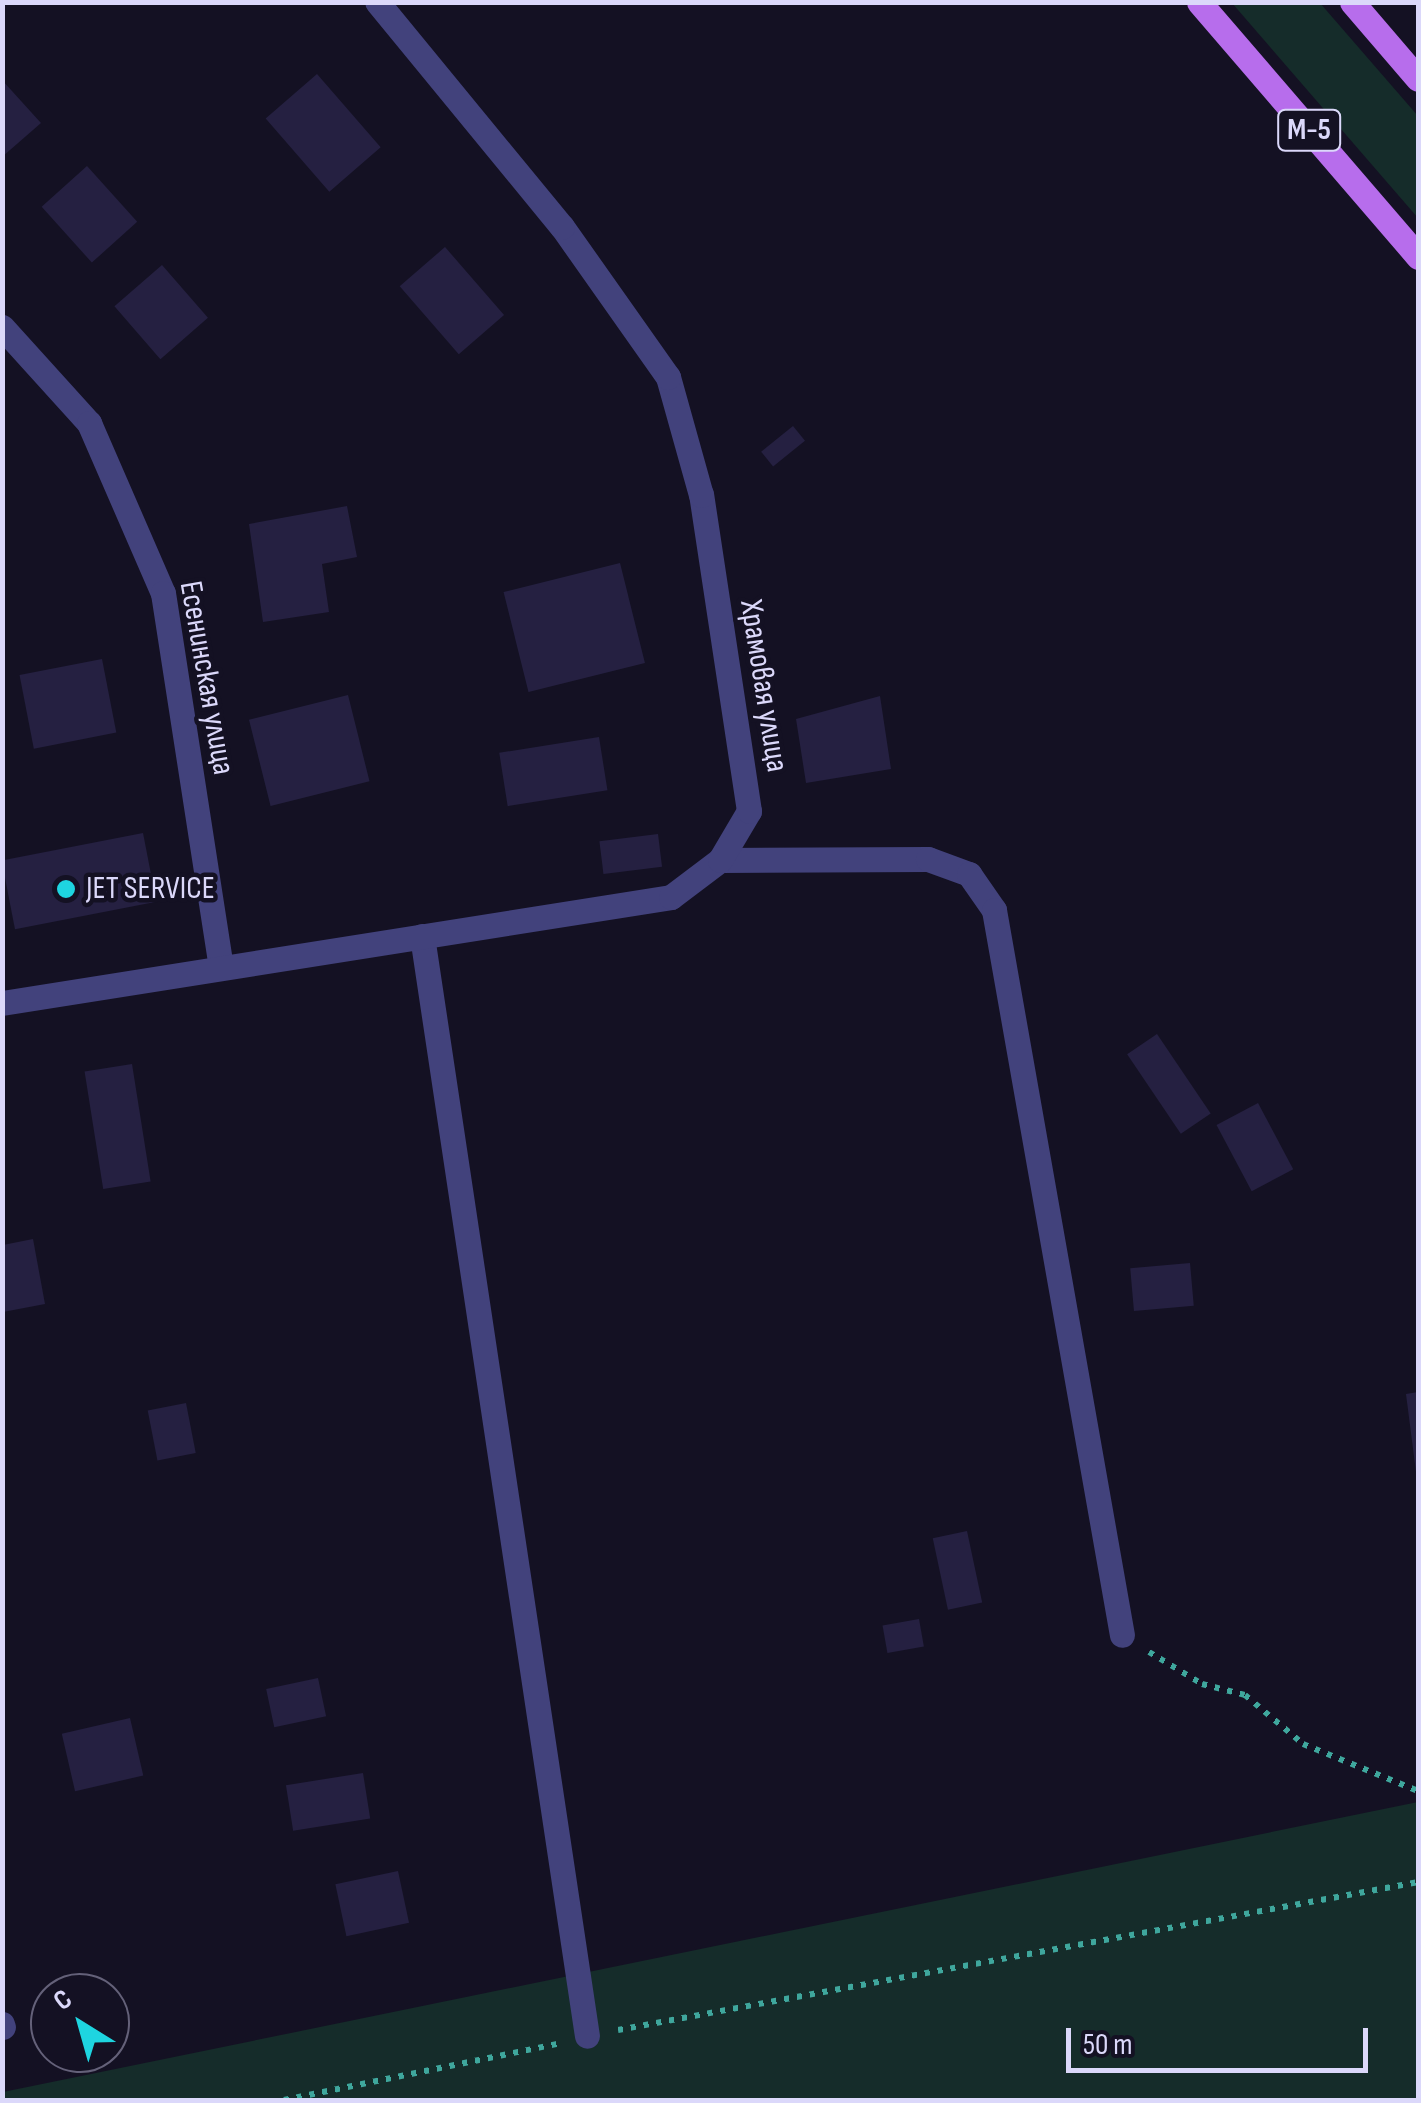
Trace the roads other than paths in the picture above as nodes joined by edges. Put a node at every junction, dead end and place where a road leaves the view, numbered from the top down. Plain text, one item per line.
1 (376, 2) edge
2 (1199, 2) edge
3 (1352, 2) edge
4 (1418, 79) edge
5 (1418, 257) edge
6 (2, 326) edge
7 (720, 860) junction
8 (422, 936) junction
9 (220, 966) junction
10 (2, 1003) edge
11 (1122, 1636) road end
12 (587, 2036) road end

1 - 7 street, Храмовая улица
2 - 5 main road, М-5
3 - 4 main road
6 - 9 street, Есенинская улица
7 - 8 street, Храмовая улица
7 - 11 street
8 - 9 street, Храмовая улица
8 - 12 street
9 - 10 street, Храмовая улица

